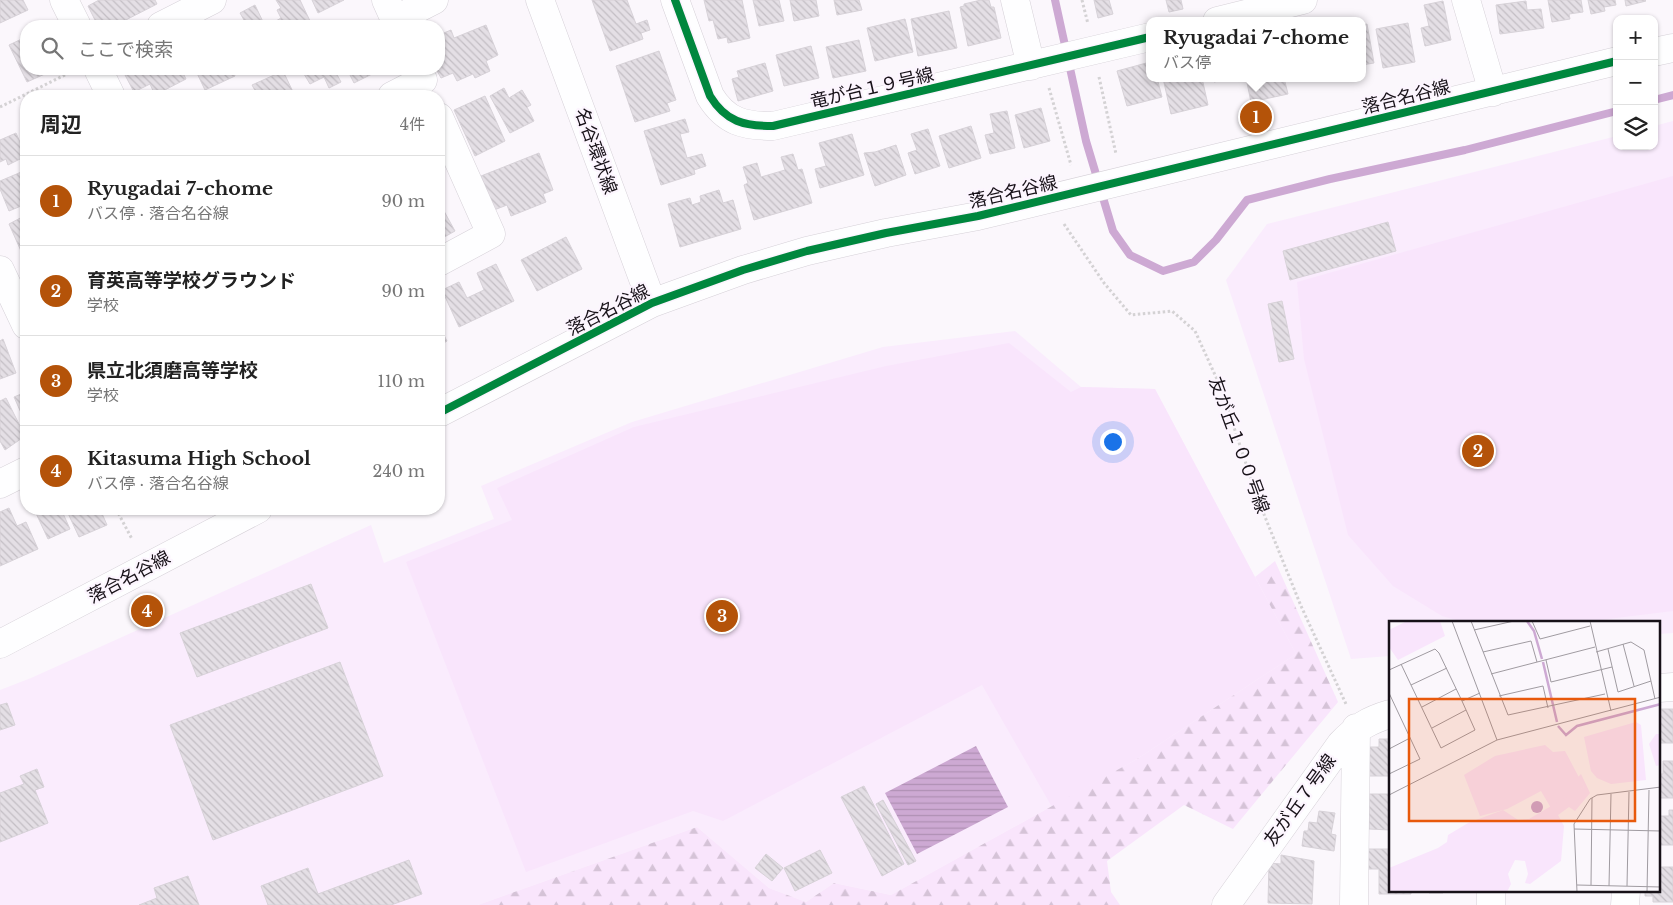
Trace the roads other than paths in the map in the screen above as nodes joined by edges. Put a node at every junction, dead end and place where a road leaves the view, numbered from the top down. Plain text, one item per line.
1 (64, 0) edge
2 (212, 0) edge
3 (434, 0) edge
4 (540, 0) edge
5 (675, 0) edge
6 (1015, 0) edge
7 (1303, 0) edge
8 (1466, 0) edge
9 (393, 15) edge
10 (1233, 17) edge
11 (74, 20) edge
12 (173, 20) edge
13 (1146, 38) edge
14 (1673, 48) edge
15 (1658, 51) edge
16 (1613, 62) edge
17 (1031, 66) junction
18 (101, 75) edge
19 (423, 82) edge
20 (108, 90) edge
21 (405, 90) edge
22 (1493, 92) junction
23 (445, 130) edge
24 (445, 259) edge
25 (4, 287) edge
26 (652, 303) junction
27 (20, 315) edge
28 (445, 411) edge
29 (20, 474) edge
30 (0, 484) edge
31 (247, 515) edge
32 (0, 644) edge
33 (1673, 687) edge
34 (1660, 688) edge
35 (1389, 714) edge
36 (1356, 728) junction
37 (1491, 892) edge
38 (1626, 892) edge
39 (1226, 905) edge
40 (1354, 905) edge
41 (1491, 905) edge
42 (1625, 905) edge

1 - 11 street
2 - 12 street
3 - 9 street
4 - 26 street, 名谷環状線
5 - 17 street, 竜が台１９号線
6 - 17 street
7 - 10 street
8 - 22 street
13 - 17 street, 竜が台１９号線
14 - 15 street
16 - 22 street, 落合名谷線
18 - 20 street
19 - 21 street
22 - 26 street, 落合名谷線
23 - 24 street
25 - 27 street
26 - 28 street, 落合名谷線
29 - 30 street
31 - 32 street, 落合名谷線
33 - 34 street
35 - 36 street, 友が丘７号線
36 - 39 street, 友が丘７号線
36 - 40 street
37 - 41 street
38 - 42 street

